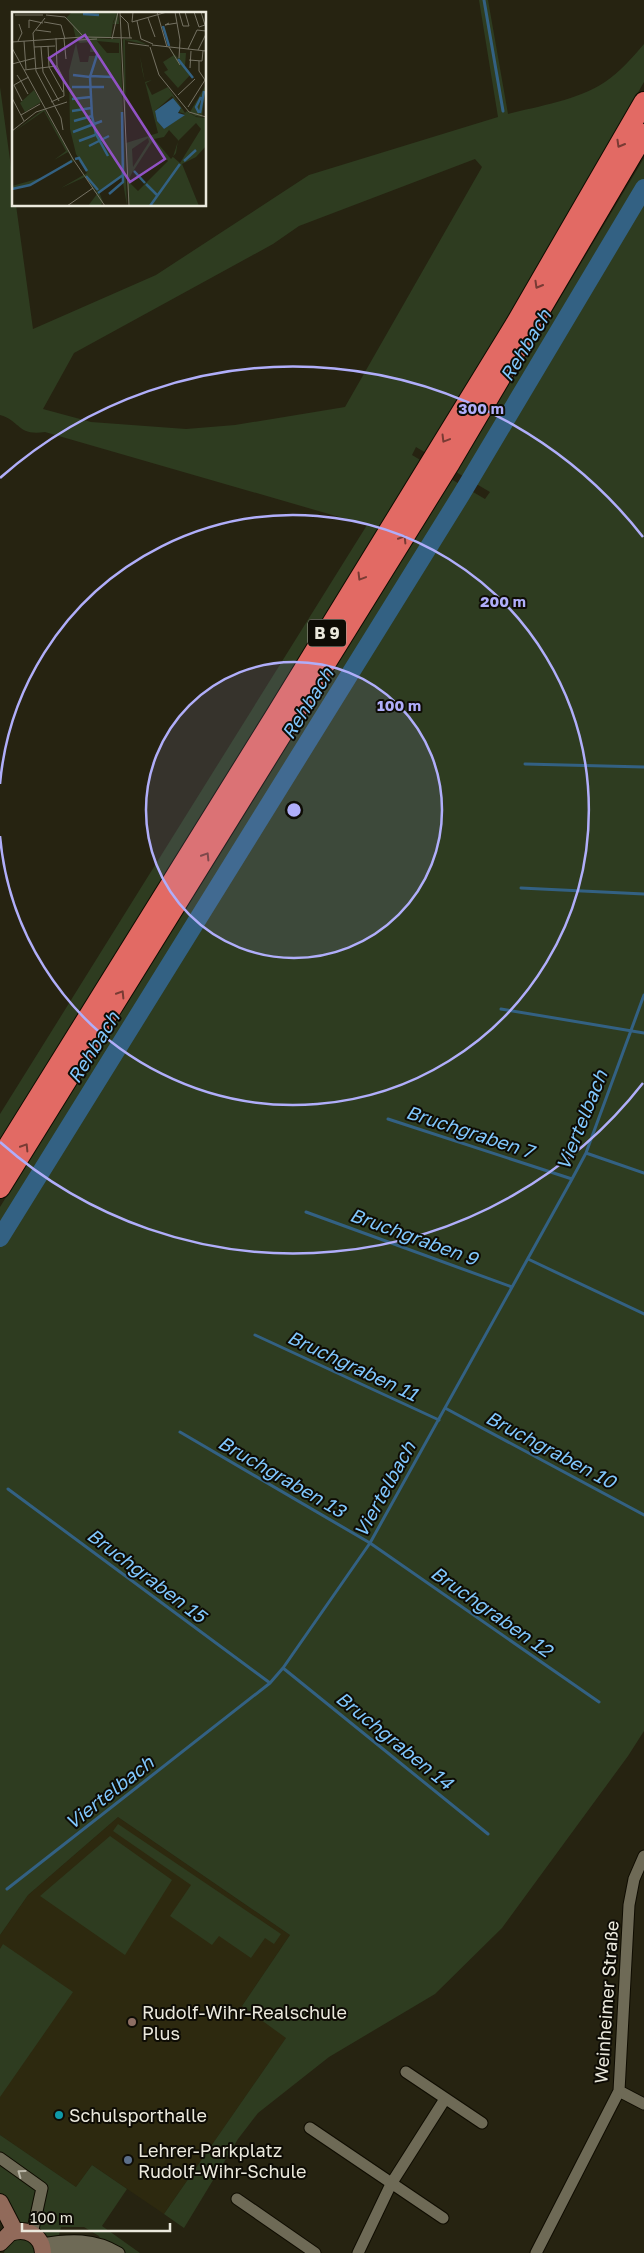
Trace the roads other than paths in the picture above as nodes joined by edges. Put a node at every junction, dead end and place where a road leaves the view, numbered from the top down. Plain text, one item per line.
1 (644, 102) edge
2 (644, 134) edge
3 (0, 1159) edge
4 (0, 1188) edge
5 (644, 1856) edge
6 (406, 2072) dead end
7 (619, 2091) junction
8 (445, 2099) junction
9 (644, 2104) edge
10 (482, 2123) dead end
11 (310, 2128) dead end
12 (0, 2158) edge
13 (391, 2184) junction
14 (237, 2199) dead end
15 (0, 2202) edge
16 (443, 2218) dead end
17 (5, 2233) edge
18 (42, 2246) edge
19 (102, 2253) edge
20 (120, 2253) edge
21 (315, 2253) edge
22 (358, 2253) edge
23 (536, 2253) edge

1 -> 3 highway, B 9
4 -> 2 highway, B 9
5 - 7 street, Weinheimer Straße
6 - 8 street
7 - 9 street
7 - 23 street, Weinheimer Straße
8 - 10 street
8 - 13 street
11 - 13 street
18 -> 12 street
13 - 16 street
13 - 22 street
14 - 21 street
15 - 17 main road
17 - 18 main road
18 - 19 street
18 - 20 street

